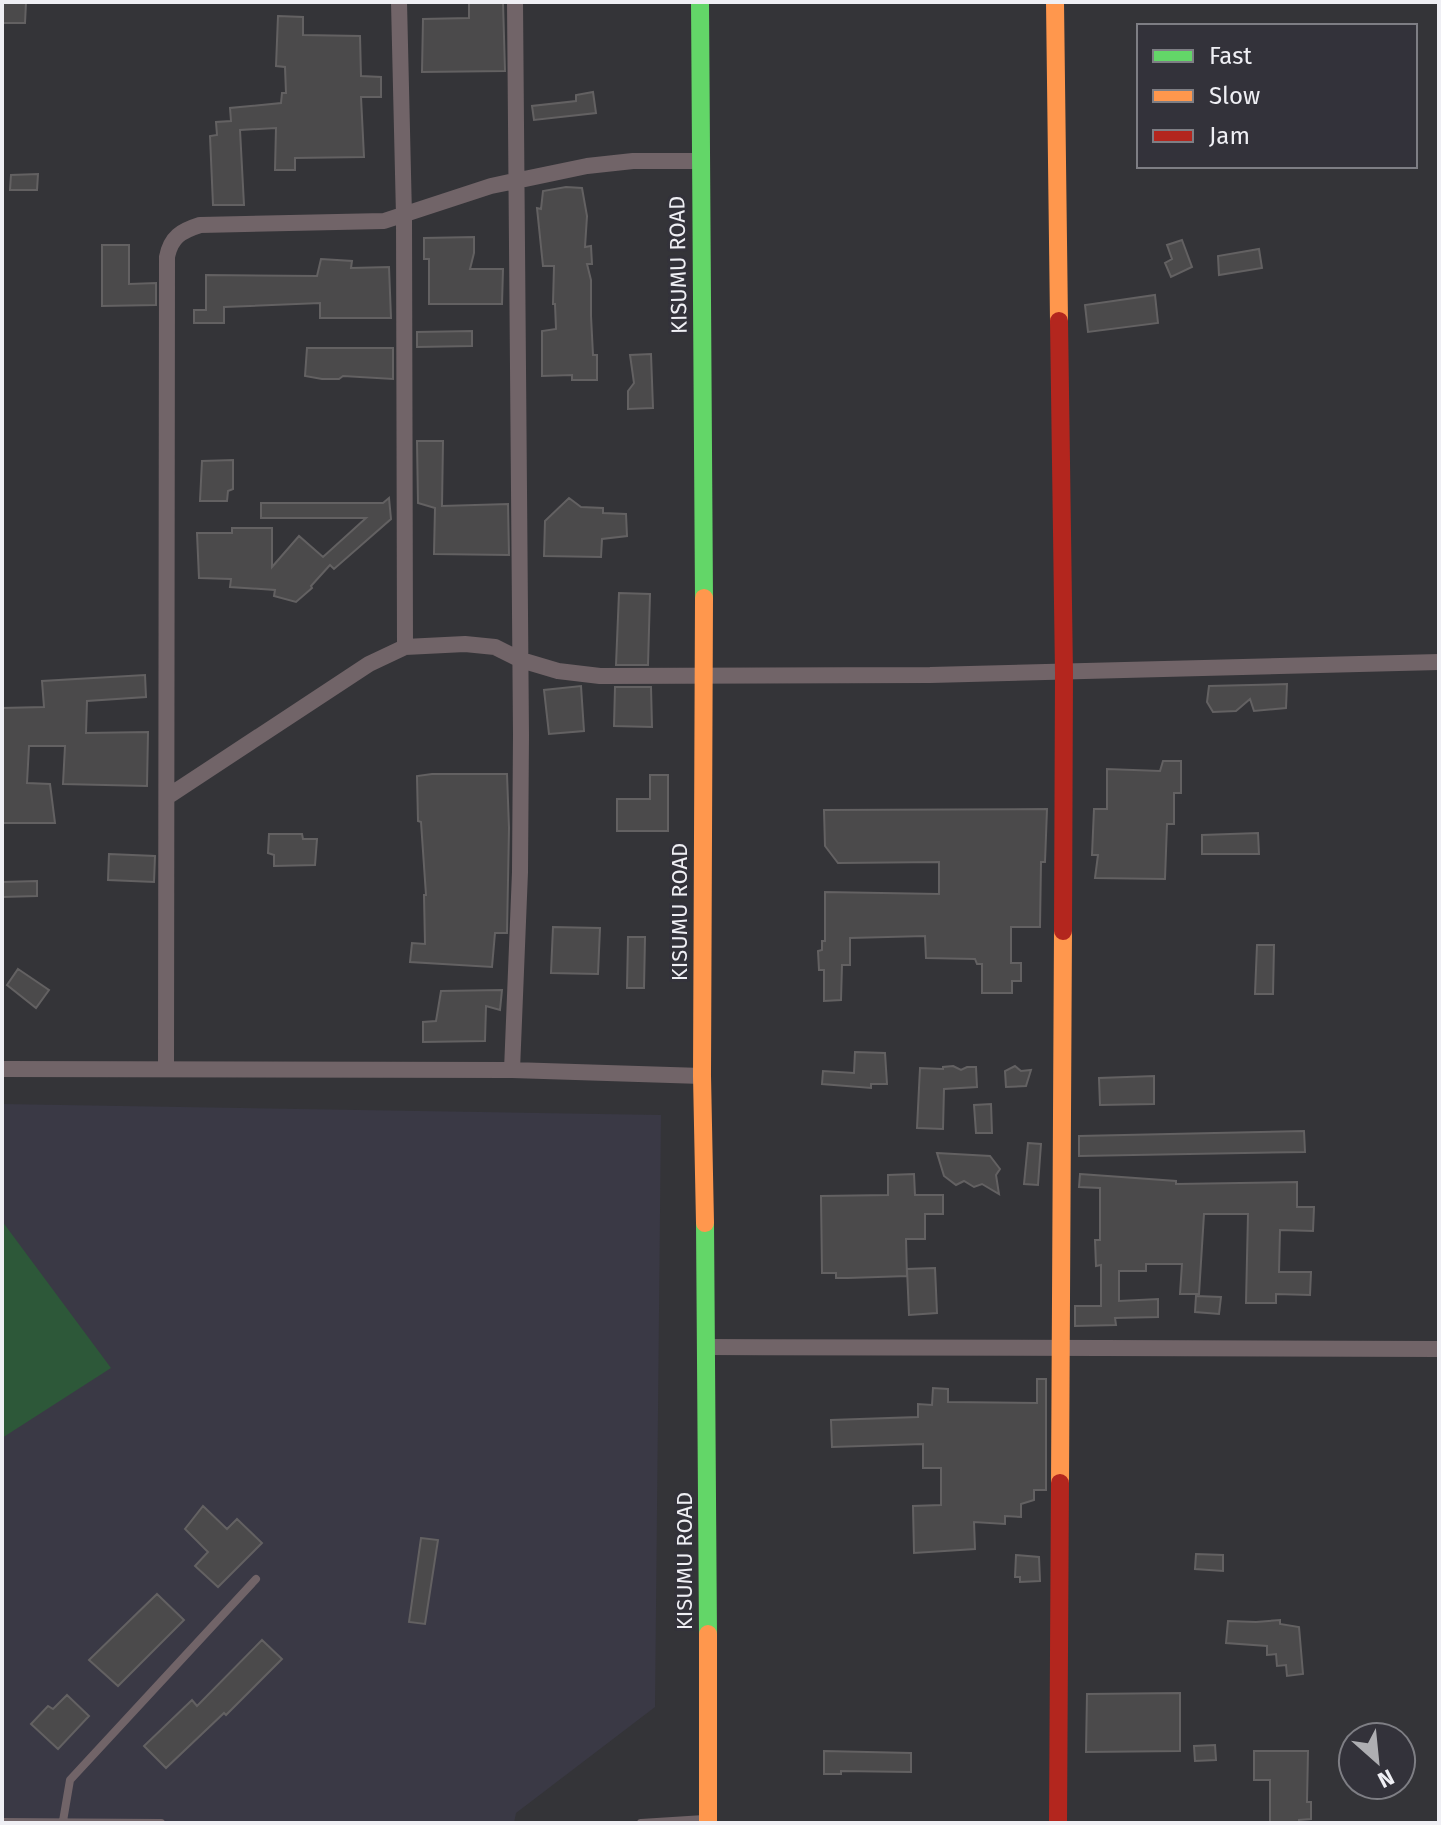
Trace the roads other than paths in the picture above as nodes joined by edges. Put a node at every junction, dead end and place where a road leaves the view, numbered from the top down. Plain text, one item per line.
1 (399, 2) edge
2 (515, 2) edge
3 (700, 2) edge
4 (1055, 2) edge
5 (700, 161) junction
6 (517, 181) junction
7 (404, 216) junction
8 (405, 647) junction
9 (521, 660) junction
10 (1439, 662) edge
11 (1064, 673) junction
12 (705, 675) junction
13 (167, 797) junction
14 (2, 1069) edge
15 (166, 1069) junction
16 (512, 1070) junction
17 (702, 1076) junction
18 (707, 1347) junction
19 (1061, 1347) junction
20 (1439, 1349) edge
21 (256, 1579) dead end
22 (63, 1821) junction
23 (708, 1821) edge
24 (2, 1822) edge
25 (161, 1823) edge
26 (641, 1823) edge
27 (1058, 1823) edge

1 - 7 street
2 - 6 street
3 - 5 main road, KISUMU ROAD
4 - 11 main road
5 - 6 street
5 - 12 main road, KISUMU ROAD
6 - 7 street
6 - 9 street
7 - 8 street
7 - 13 street
8 - 9 street
8 - 13 street
9 - 12 street
9 - 16 street
10 - 11 street
11 - 12 street
11 - 19 main road
12 - 17 main road, KISUMU ROAD
13 - 15 street
14 - 15 street
15 - 16 street
16 - 17 street
17 - 18 main road, KISUMU ROAD
18 - 19 street
18 - 23 main road, KISUMU ROAD
19 - 20 street
19 - 27 main road
21 - 22 lane
22 - 24 lane
22 - 25 lane
23 - 26 lane

